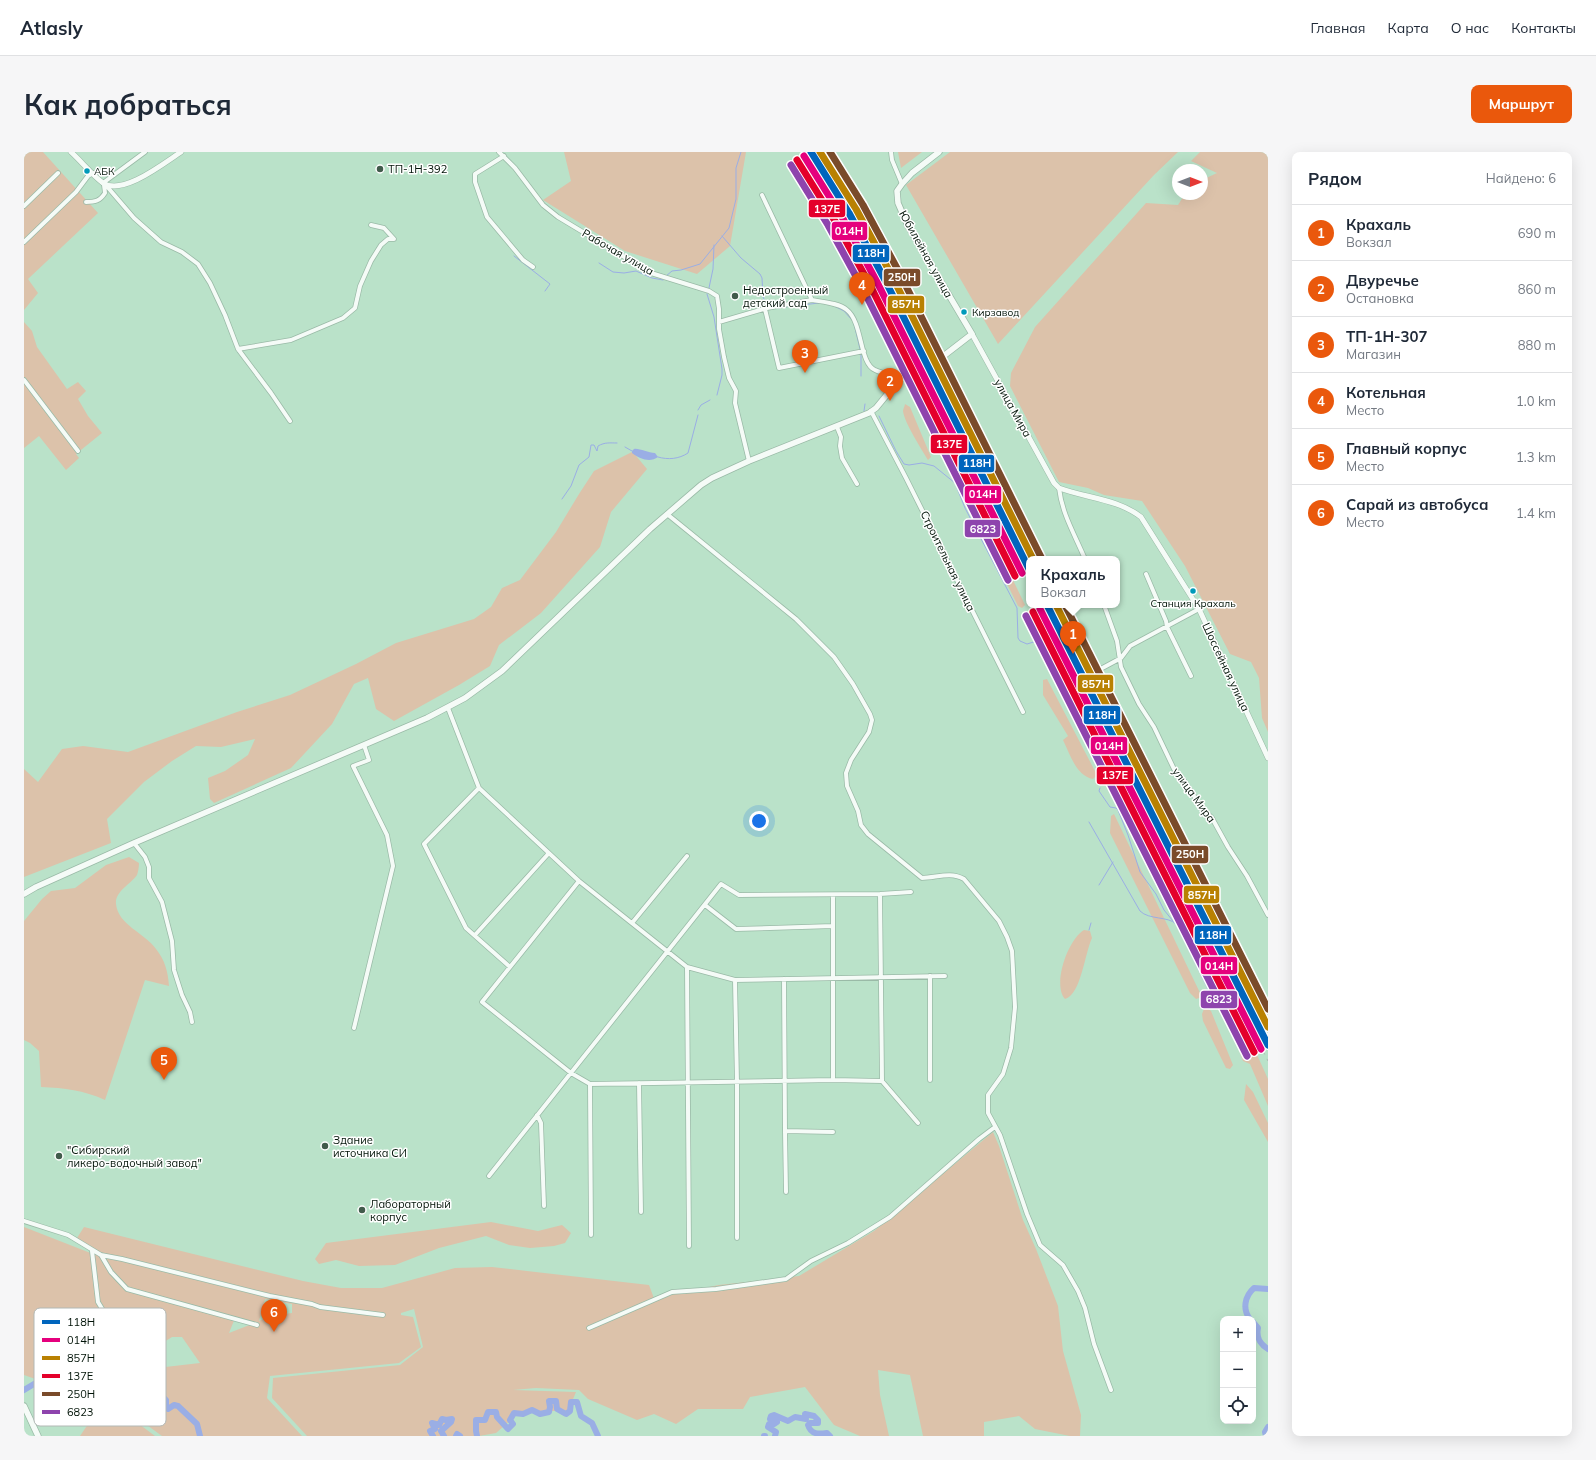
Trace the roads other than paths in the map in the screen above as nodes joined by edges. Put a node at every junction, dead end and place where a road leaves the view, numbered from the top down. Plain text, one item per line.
1 (71, 152) edge
2 (145, 152) edge
3 (181, 152) edge
4 (499, 152) edge
5 (891, 152) edge
6 (939, 152) edge
7 (504, 156) junction
8 (58, 173) dead end
9 (93, 173) junction
10 (103, 183) junction
11 (902, 184) junction
12 (762, 195) dead end
13 (86, 202) dead end
14 (24, 206) edge
15 (371, 225) dead end
16 (24, 242) edge
17 (532, 267) dead end
18 (812, 300) junction
19 (765, 309) junction
20 (719, 322) junction
21 (972, 334) junction
22 (238, 349) junction
23 (864, 351) junction
24 (902, 378) junction
25 (24, 380) edge
26 (871, 411) junction
27 (290, 421) dead end
28 (837, 427) junction
29 (78, 451) dead end
30 (749, 461) junction
31 (1054, 483) joint
32 (857, 484) dead end
33 (1059, 488) junction
34 (667, 514) junction
35 (1084, 556) edge
36 (1146, 574) dead end
37 (1105, 608) edge
38 (1199, 609) junction
39 (1167, 626) junction
40 (1120, 658) junction
41 (1095, 672) dead end
42 (1191, 676) dead end
43 (448, 708) junction
44 (1023, 712) dead end
45 (364, 745) junction
46 (1268, 758) edge
47 (479, 788) junction
48 (134, 843) junction
49 (549, 853) junction
50 (687, 856) dead end
51 (579, 881) junction
52 (911, 892) dead end
53 (24, 894) edge
54 (880, 894) junction
55 (833, 895) junction
56 (705, 905) junction
57 (1268, 915) edge
58 (632, 923) junction
59 (833, 926) junction
60 (475, 935) junction
61 (669, 951) junction
62 (510, 967) junction
63 (687, 967) junction
64 (930, 976) junction
65 (945, 976) dead end
66 (882, 977) junction
67 (834, 978) junction
68 (784, 979) junction
69 (734, 980) junction
70 (192, 1022) dead end
71 (354, 1028) dead end
72 (570, 1073) junction
73 (833, 1080) junction
74 (930, 1080) dead end
75 (882, 1081) junction
76 (688, 1082) junction
77 (737, 1082) junction
78 (785, 1082) junction
79 (639, 1083) junction
80 (590, 1084) junction
81 (537, 1115) junction
82 (918, 1123) dead end
83 (995, 1127) junction
84 (785, 1131) junction
85 (833, 1132) dead end
86 (488, 1176) dead end
87 (786, 1192) dead end
88 (544, 1206) dead end
89 (641, 1212) dead end
90 (24, 1222) edge
91 (591, 1235) dead end
92 (737, 1238) dead end
93 (690, 1246) dead end
94 (92, 1251) junction
95 (101, 1255) junction
96 (102, 1308) edge
97 (383, 1315) dead end
98 (257, 1325) dead end
99 (589, 1328) dead end
100 (1111, 1390) dead end
101 (24, 1406) edge
102 (38, 1436) edge

1 - 9 street
2 - 10 street
3 - 10 street
4 - 7 street, Рабочая улица
5 - 11 street
6 - 11 main road
7 - 17 street
7 - 20 street, Рабочая улица
8 - 14 street
9 - 10 street
9 - 16 street
10 - 13 street
10 - 22 street
11 - 21 main road, Юбилейная улица
12 - 18 street
15 - 22 street
18 - 19 street
18 - 23 street
19 - 20 street
19 - 23 street
20 - 30 street, Рабочая улица
21 - 24 main road
21 - 31 street, улица Мира
22 - 27 street
23 - 24 street
24 - 26 main road
25 - 29 street
26 - 28 main road
26 - 44 street, Строительная улица
28 - 30 main road
28 - 32 street
30 - 34 main road
31 - 33 street, Шоссейная улица
33 - 35 street
33 - 38 street, Шоссейная улица
34 - 43 main road
34 - 83 street
36 - 39 street
37 - 40 street, улица Мира
38 - 39 street
38 - 46 street, Шоссейная улица
39 - 40 street
39 - 42 street
40 - 41 street
40 - 57 street, улица Мира
43 - 45 main road
43 - 47 street
45 - 48 main road
45 - 71 street
47 - 49 street
47 - 60 street
48 - 53 main road
48 - 70 street
49 - 51 street
49 - 60 street
50 - 58 street
51 - 58 street
51 - 62 street
52 - 54 street
54 - 55 street
54 - 66 street
55 - 56 street
55 - 59 street
56 - 59 street
56 - 61 street
58 - 61 street
59 - 67 street
60 - 62 street
61 - 63 street
61 - 72 street
62 - 72 street
63 - 69 street
63 - 76 street
64 - 65 street
64 - 66 street
64 - 74 street
66 - 67 street
66 - 75 street
67 - 68 street
67 - 73 street
68 - 69 street
68 - 78 street
69 - 77 street
72 - 80 street
72 - 81 street
73 - 75 street
73 - 78 street
75 - 82 street
76 - 77 street
76 - 79 street
76 - 93 street
77 - 78 street
77 - 92 street
78 - 84 street
79 - 80 street
79 - 89 street
80 - 91 street
81 - 86 street
81 - 88 street
83 - 99 street
83 - 100 street
84 - 85 street
84 - 87 street
90 - 94 street
94 - 95 street
94 - 96 street
95 - 97 street
95 - 98 street
101 - 102 main road

